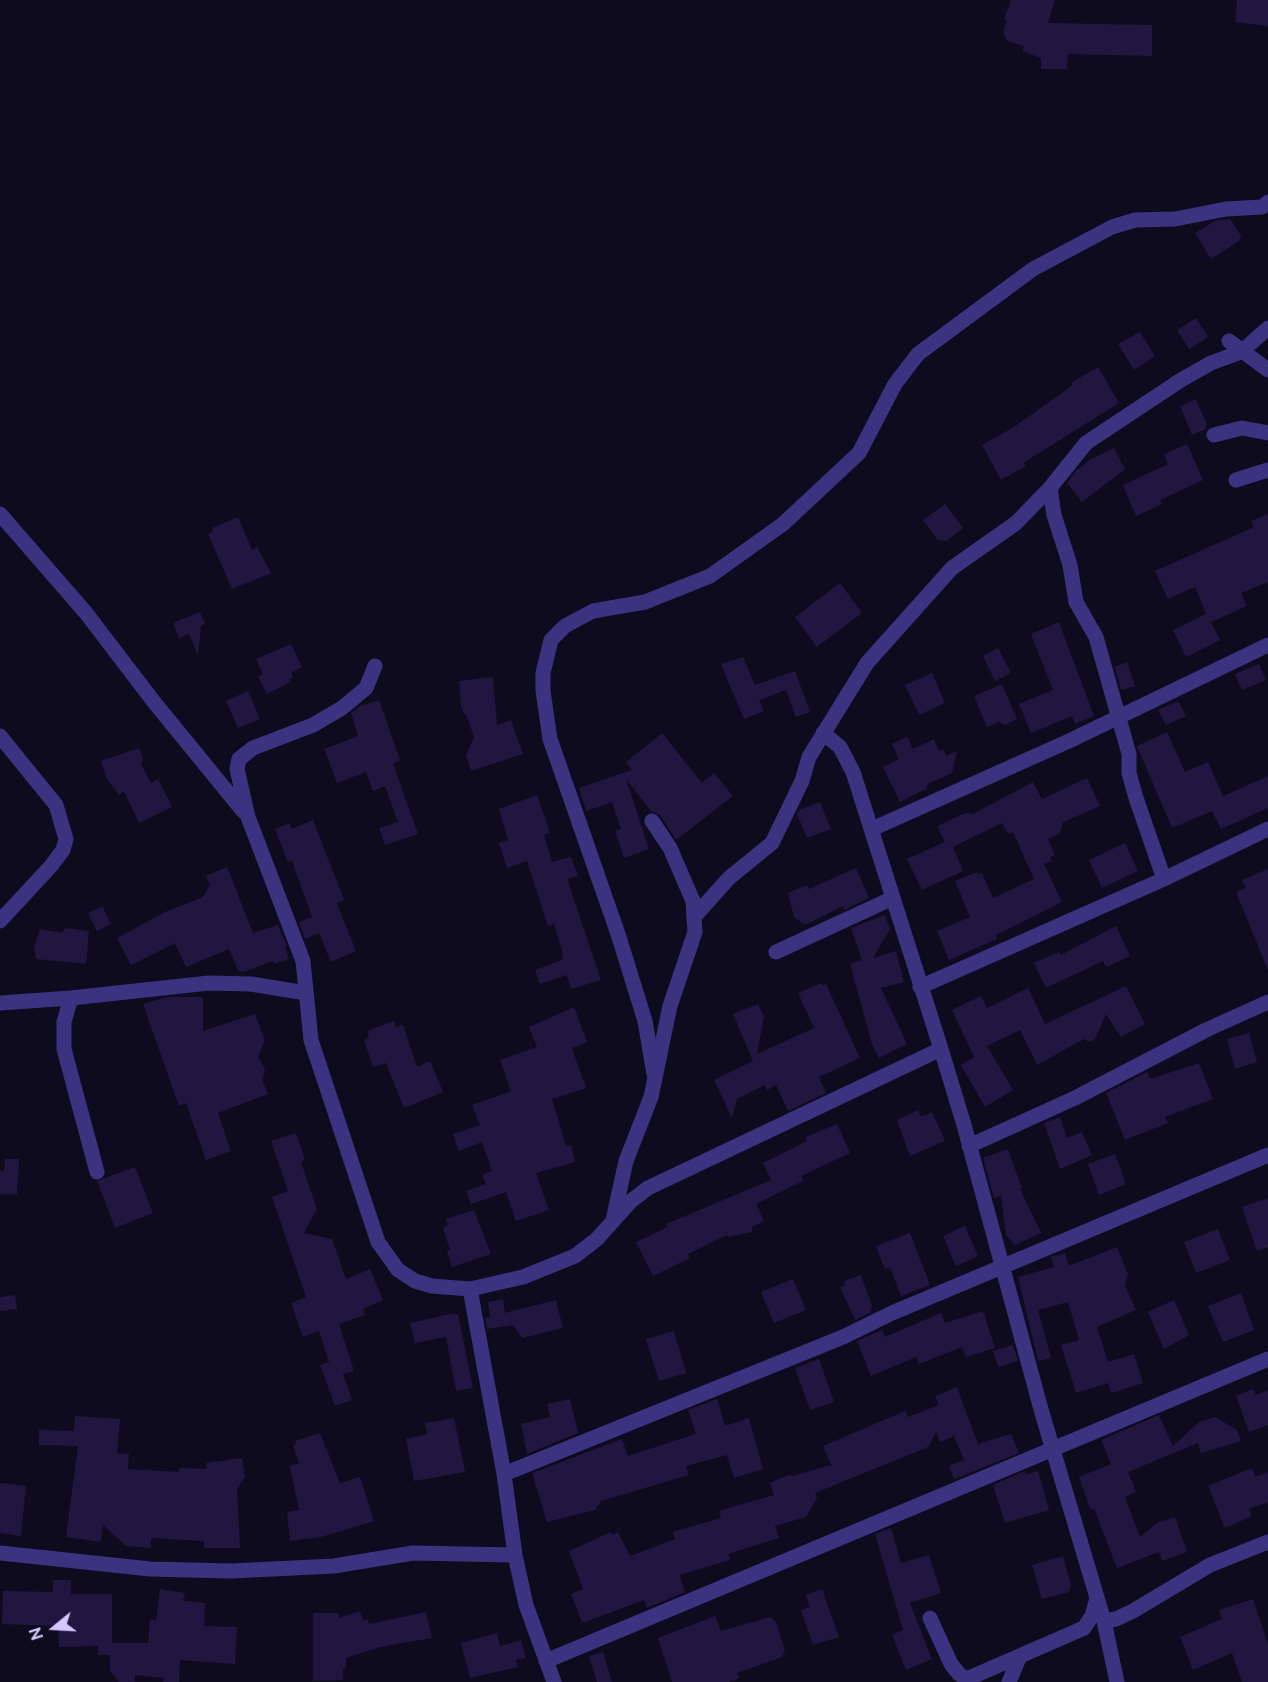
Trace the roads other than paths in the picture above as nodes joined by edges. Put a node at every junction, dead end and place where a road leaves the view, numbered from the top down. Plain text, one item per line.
1 (1268, 202) edge
2 (1268, 328) edge
3 (1229, 341) dead end
4 (1241, 352) junction
5 (1268, 370) edge
6 (1268, 433) edge
7 (1214, 435) dead end
8 (1268, 470) edge
9 (1236, 480) dead end
10 (1050, 488) junction
11 (0, 514) edge
12 (1268, 645) edge
13 (375, 666) dead end
14 (1119, 716) junction
15 (823, 733) junction
16 (0, 736) edge
17 (248, 817) junction
18 (652, 821) dead end
19 (872, 829) junction
20 (1268, 829) edge
21 (1164, 879) junction
22 (893, 898) junction
23 (695, 916) junction
24 (0, 921) edge
25 (776, 952) dead end
26 (920, 987) junction
27 (306, 993) junction
28 (71, 998) junction
29 (1268, 1002) edge
30 (0, 1003) edge
31 (940, 1049) junction
32 (654, 1074) junction
33 (969, 1146) junction
34 (1268, 1155) edge
35 (97, 1172) dead end
36 (613, 1220) junction
37 (1001, 1266) junction
38 (470, 1289) junction
39 (1268, 1359) edge
40 (1054, 1450) junction
41 (504, 1474) junction
42 (1268, 1542) edge
43 (0, 1553) edge
44 (515, 1555) junction
45 (1097, 1598) junction
46 (930, 1618) dead end
47 (1104, 1621) junction
48 (1019, 1658) junction
49 (546, 1661) junction
50 (554, 1682) edge
51 (1009, 1682) edge
52 (1117, 1682) edge

1 - 32 street
2 - 4 street
3 - 4 street
4 - 5 street
4 - 10 street
6 - 7 street
8 - 9 street
10 - 14 street
10 - 15 street
11 - 17 street
12 - 14 street
13 - 17 street
14 - 19 street
14 - 21 street
15 - 19 street
15 - 23 street
16 - 24 street
17 - 27 street
18 - 23 street
19 - 22 street
20 - 21 street
21 - 26 street
22 - 25 street
22 - 26 street
23 - 32 street
26 - 31 street
27 - 28 street
27 - 38 street
28 - 30 street
28 - 35 street
29 - 33 street
31 - 33 street
31 - 36 street
32 - 36 street
33 - 37 street
34 - 37 street
36 - 38 street
37 - 40 street
37 - 41 street
38 - 41 street
39 - 40 street
40 - 45 street
40 - 49 street
41 - 44 street
42 - 47 street
43 - 44 street
44 - 49 street
45 - 47 street
45 - 48 street
46 - 48 street
47 - 52 street
48 - 51 street
49 - 50 street

